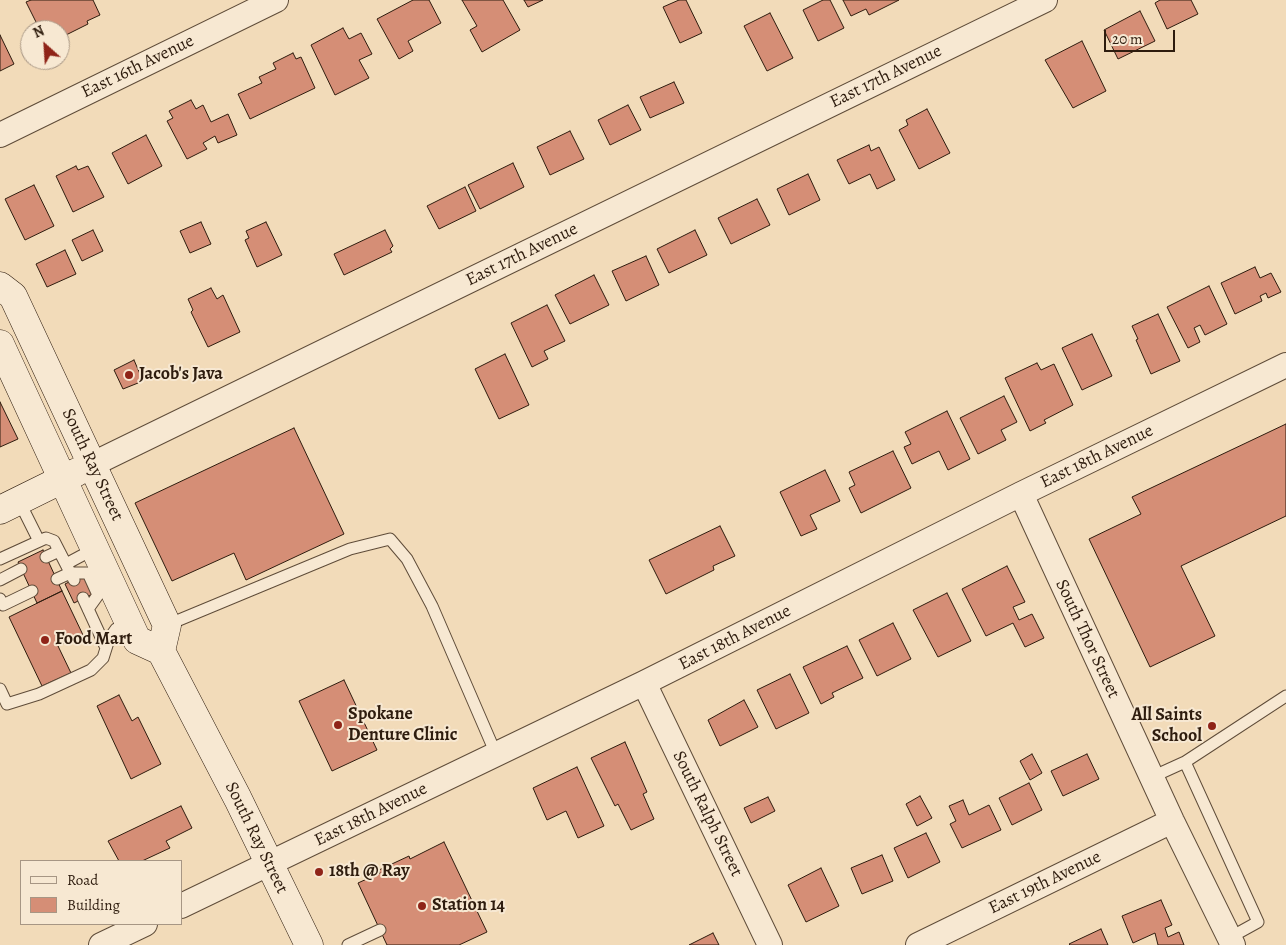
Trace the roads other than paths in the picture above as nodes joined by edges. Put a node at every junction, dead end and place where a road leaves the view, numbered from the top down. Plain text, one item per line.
1 (276, 0) edge
2 (1045, 0) edge
3 (0, 135) edge
4 (0, 286) edge
5 (0, 344) edge
6 (1286, 365) edge
7 (92, 465) junction
8 (61, 480) junction
9 (1021, 494) junction
10 (10, 505) edge
11 (39, 541) junction
12 (94, 549) junction
13 (59, 551) junction
14 (46, 557) dead end
15 (0, 559) edge
16 (21, 569) dead end
17 (70, 572) junction
18 (0, 580) edge
19 (57, 580) dead end
20 (32, 591) dead end
21 (0, 599) edge
22 (128, 623) junction
23 (166, 625) junction
24 (106, 648) junction
25 (161, 651) junction
26 (644, 683) junction
27 (0, 689) edge
28 (1286, 696) edge
29 (496, 754) junction
30 (1185, 762) junction
31 (1152, 777) junction
32 (1172, 821) junction
33 (269, 864) junction
34 (182, 906) edge
35 (143, 925) edge
36 (380, 930) dead end
37 (1231, 941) edge
38 (101, 945) edge
39 (309, 945) edge
40 (348, 945) edge
41 (770, 945) edge
42 (918, 945) edge

1 - 3 street, East 16th Avenue
2 - 7 street, East 17th Avenue
4 - 7 main road, South Ray Street
5 - 8 main road, South Ray Street
6 - 9 street, East 18th Avenue
7 - 8 main road, East 17th Avenue
7 - 23 main road, South Ray Street
8 - 10 main road, East 17th Avenue
8 - 12 main road, South Ray Street
9 - 26 street, East 18th Avenue
9 - 31 street, South Thor Street
10 - 11 lane
11 - 13 lane
11 - 15 lane
12 - 17 lane
12 - 22 main road, South Ray Street
13 - 14 lane
13 - 17 lane
16 - 18 lane
17 - 19 lane
17 - 24 lane
20 - 21 lane
22 - 24 lane
22 - 25 main road, South Ray Street
23 - 25 main road
23 - 29 lane
24 - 27 lane
25 - 33 main road, South Ray Street
26 - 29 street, East 18th Avenue
26 - 41 street, South Ralph Street
28 - 30 lane
29 - 33 street, East 18th Avenue
30 - 31 lane
30 - 37 lane
31 - 32 street, South Thor Street
32 - 37 street, South Thor Street
32 - 42 street, East 19th Avenue
33 - 34 street, East 18th Avenue
33 - 39 main road, South Ray Street
35 - 38 street
36 - 40 lane

